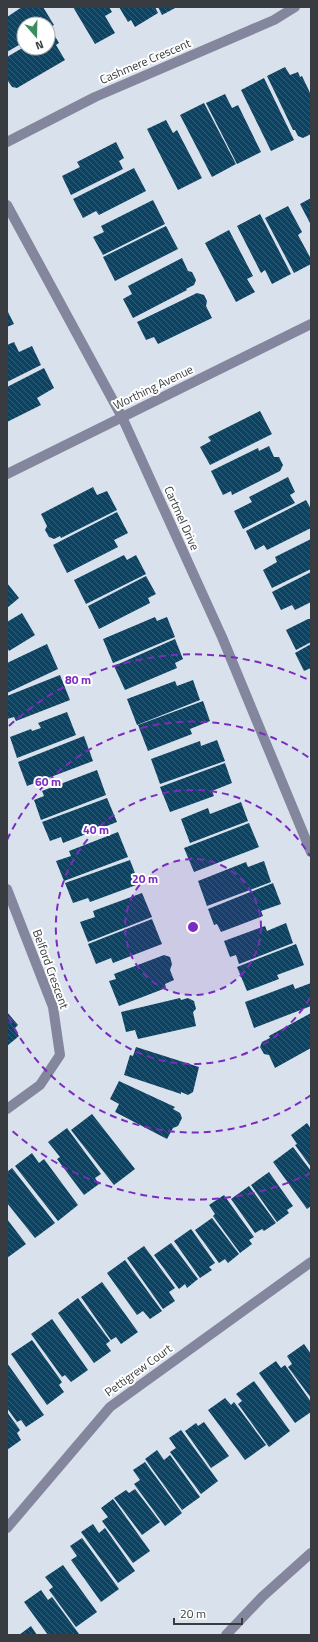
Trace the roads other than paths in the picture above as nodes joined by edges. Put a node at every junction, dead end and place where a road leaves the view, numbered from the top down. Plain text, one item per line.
1 (295, 7) edge
2 (7, 142) edge
3 (7, 205) edge
4 (311, 324) edge
5 (122, 417) junction
6 (7, 474) edge
7 (307, 832) edge
8 (311, 852) edge
9 (7, 889) edge
10 (7, 1109) edge
11 (311, 1262) edge
12 (7, 1528) edge
13 (311, 1553) edge
14 (226, 1635) edge

1 - 2 street, Cashmere Crescent
3 - 5 street, Cartmel Drive
4 - 5 street, Worthing Avenue
5 - 6 street, Worthing Avenue
5 - 7 street, Cartmel Drive
7 - 8 street, Cartmel Drive
9 - 10 street, Belford Crescent
11 - 12 street, Pettigrew Court
13 - 14 street

